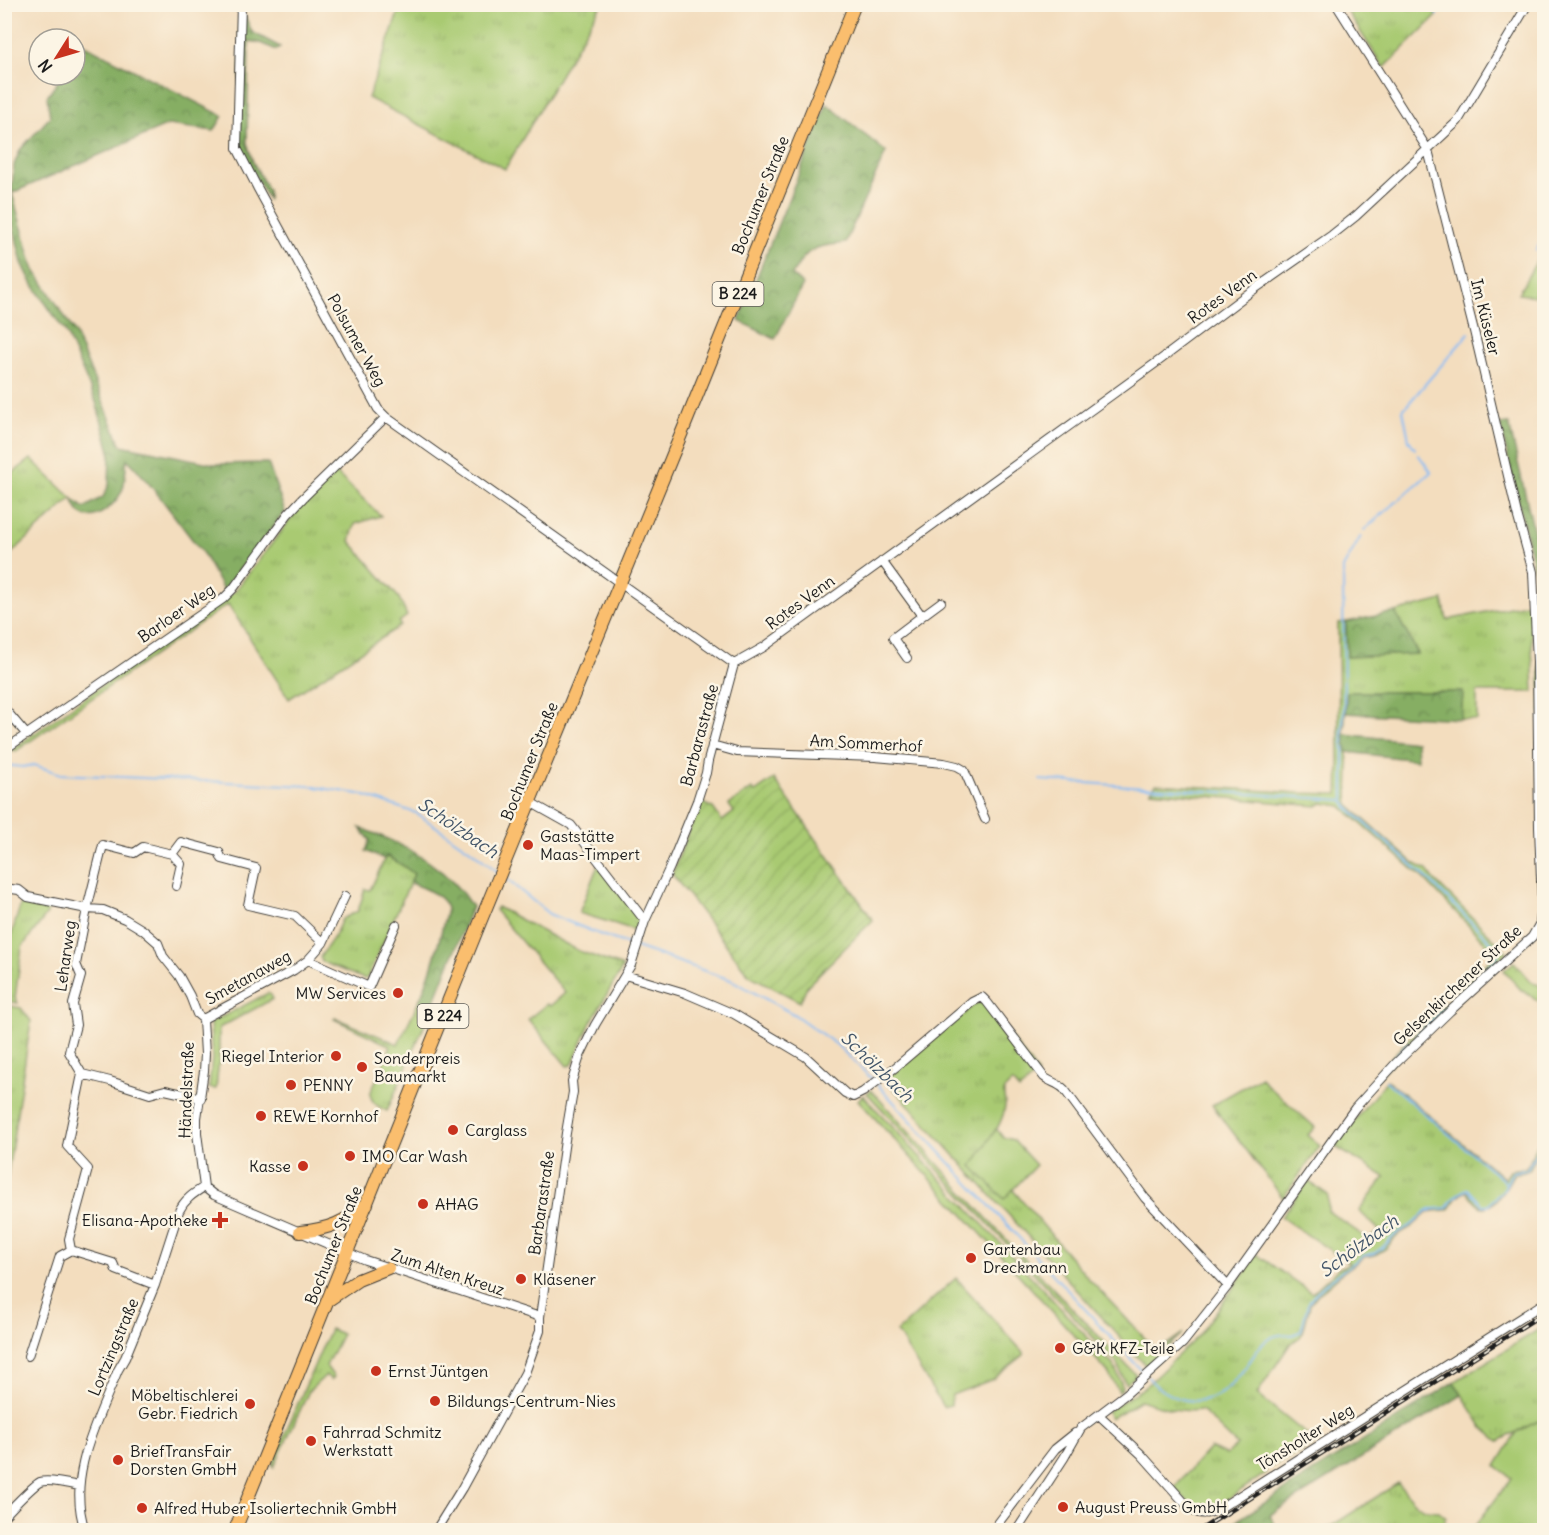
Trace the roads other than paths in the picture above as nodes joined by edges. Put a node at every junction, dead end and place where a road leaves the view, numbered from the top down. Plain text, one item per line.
1 (241, 4) edge
2 (855, 4) edge
3 (1336, 4) edge
4 (1527, 4) edge
5 (1428, 150) junction
6 (386, 417) junction
7 (882, 561) junction
8 (1533, 572) junction
9 (1545, 572) edge
10 (620, 584) junction
11 (941, 602) dead end
12 (922, 616) junction
13 (1545, 651) edge
14 (907, 658) dead end
15 (1537, 662) junction
16 (734, 664) junction
17 (4, 708) edge
18 (27, 735) junction
19 (712, 745) junction
20 (4, 750) edge
21 (530, 802) junction
22 (985, 819) dead end
23 (172, 854) junction
24 (176, 886) dead end
25 (4, 888) edge
26 (345, 896) dead end
27 (87, 909) junction
28 (645, 921) junction
29 (396, 925) dead end
30 (323, 943) junction
31 (308, 960) junction
32 (625, 975) junction
33 (203, 1020) junction
34 (82, 1074) junction
35 (201, 1098) junction
36 (204, 1187) junction
37 (368, 1204) junction
38 (300, 1232) junction
39 (71, 1250) junction
40 (348, 1253) junction
41 (388, 1269) junction
42 (155, 1285) junction
43 (1228, 1286) junction
44 (329, 1300) junction
45 (1545, 1304) edge
46 (540, 1317) junction
47 (28, 1356) dead end
48 (1099, 1415) junction
49 (1081, 1428) junction
50 (1038, 1471) junction
51 (1051, 1478) junction
52 (79, 1486) junction
53 (4, 1516) edge
54 (85, 1530) edge
55 (235, 1530) edge
56 (435, 1530) edge
57 (993, 1530) edge
58 (1017, 1530) edge

1 - 6 street, Polsumer Weg
2 - 10 main road, Bochumer Straße / B 224
3 - 5 street, Im Küseler
4 - 5 street, Rotes Venn
5 - 7 street, Rotes Venn
5 - 8 street, Im Küseler
6 - 10 street, Polsumer Weg
6 - 18 street, Barloer Weg
7 - 12 street
7 - 16 street, Rotes Venn
8 - 9 street
8 - 15 street, Im Küseler
10 - 16 street
10 - 21 main road, Bochumer Straße / B 224
11 - 12 street
12 - 14 street
13 - 15 street
15 - 43 street, Gelsenkirchener Straße
16 - 19 street, Barbarastraße
17 - 18 street
18 - 20 street, Barloer Weg
19 - 22 street, Am Sommerhof
19 - 28 street, Barbarastraße
21 - 28 street
21 - 37 main road, Bochumer Straße / B 224
23 - 24 street
23 - 27 street
23 - 30 street
25 - 27 street, Händelstraße
26 - 30 street, Smetanaweg
27 - 33 street, Händelstraße
27 - 34 street, Leharweg
28 - 32 street, Barbarastraße
29 - 31 street, Smetanaweg
30 - 31 street, Smetanaweg
31 - 33 street, Smetanaweg
32 - 43 street
32 - 46 street, Barbarastraße
33 - 35 street, Händelstraße
34 - 35 street
34 - 39 street
35 - 36 street, Händelstraße
36 - 38 street
36 - 42 street, Lortzingstraße
37 - 38 main road
37 - 40 main road, Bochumer Straße / B 224
38 - 40 street
39 - 42 street
39 - 47 street
40 - 41 street, Zum Alten Kreuz
40 - 44 main road, Bochumer Straße / B 224
41 - 44 main road
41 - 46 street, Zum Alten Kreuz
42 - 52 street, Lortzingstraße
43 - 48 street, Gelsenkirchener Straße
44 - 55 main road, Bochumer Straße / B 224
45 - 48 street, Tönsholter Weg
46 - 56 street, Barbarastraße
48 - 49 street, Gelsenkirchener Straße
49 - 50 street, Gelsenkirchener Straße
49 - 51 street, Gelsenkirchener Straße
50 - 51 street
50 - 57 street, Gelsenkirchener Straße
51 - 58 street, Gelsenkirchener Straße
52 - 53 street
52 - 54 street, Lortzingstraße

